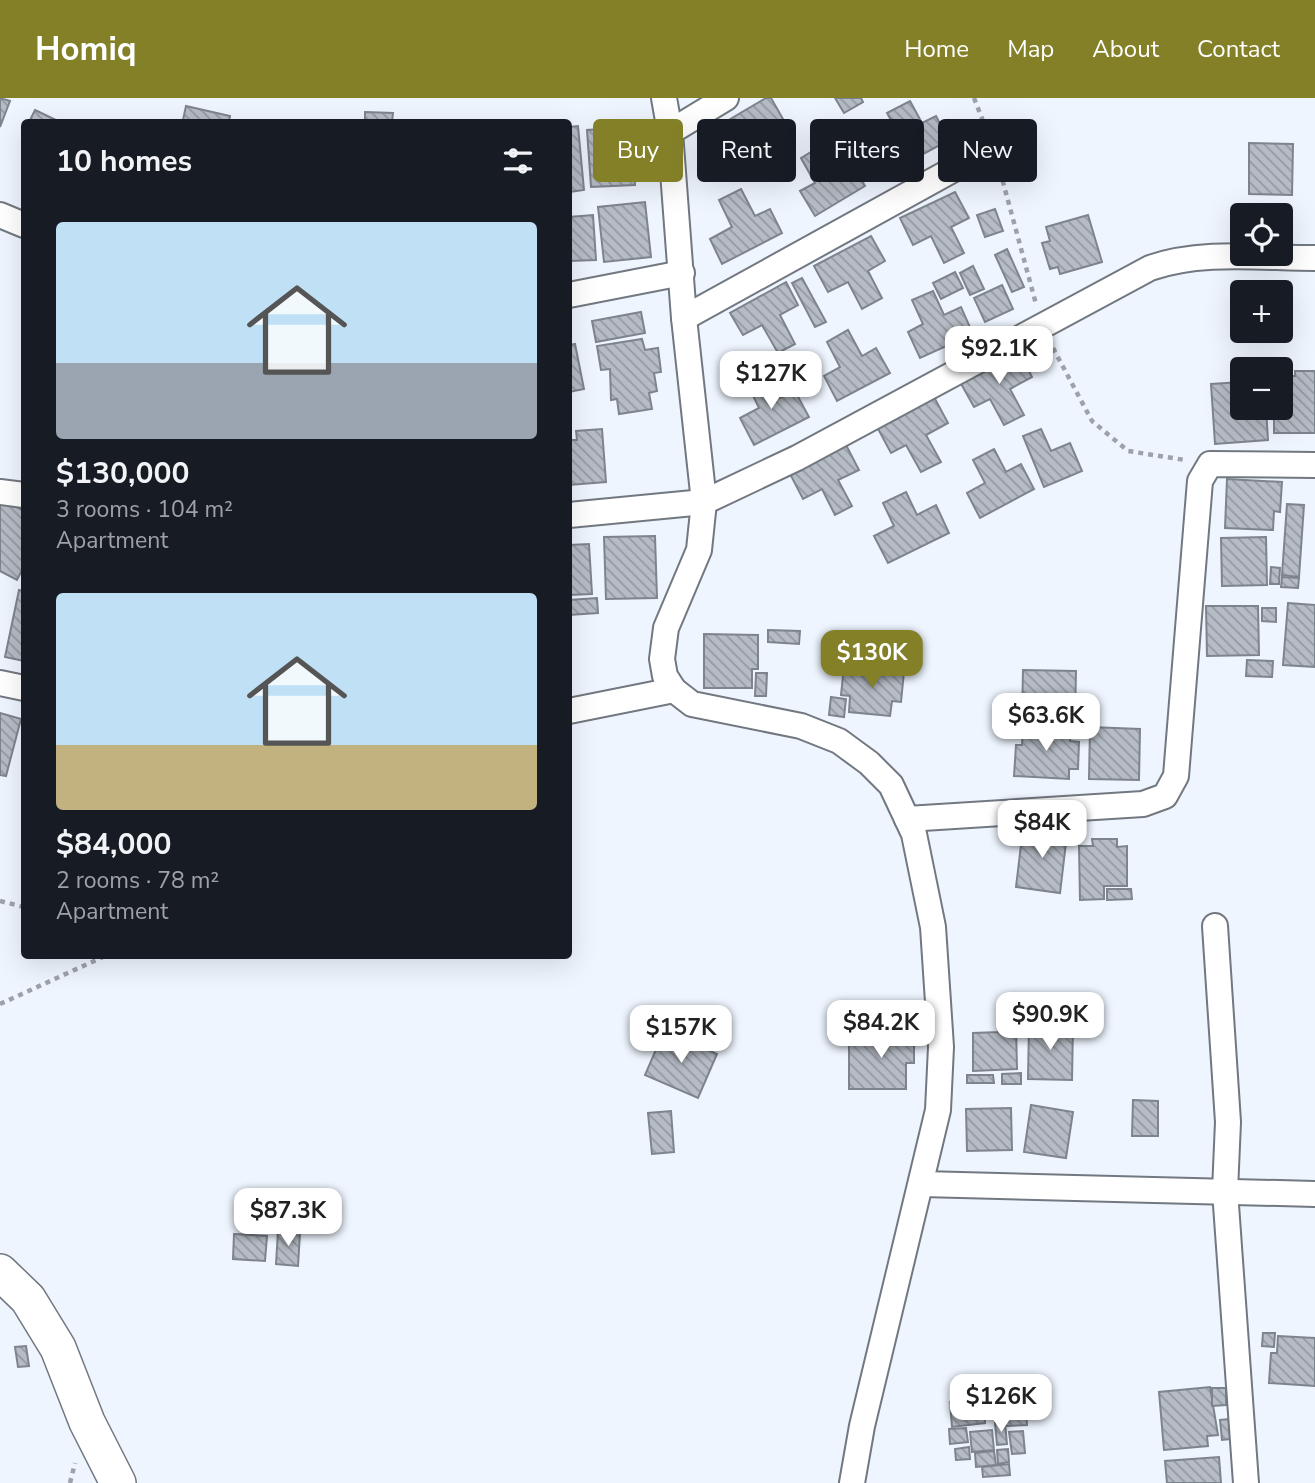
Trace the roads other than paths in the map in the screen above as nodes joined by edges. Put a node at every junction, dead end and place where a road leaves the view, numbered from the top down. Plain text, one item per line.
1 (664, 98) edge
2 (726, 98) edge
3 (668, 119) edge
4 (683, 124) edge
5 (938, 178) edge
6 (674, 182) edge
7 (0, 215) edge
8 (21, 225) edge
9 (1315, 258) edge
10 (681, 273) junction
11 (572, 294) edge
12 (684, 318) junction
13 (1315, 466) edge
14 (0, 492) edge
15 (21, 495) edge
16 (704, 502) junction
17 (572, 515) edge
18 (0, 683) edge
19 (21, 687) edge
20 (674, 690) junction
21 (572, 710) edge
22 (907, 818) junction
23 (1215, 926) dead end
24 (922, 1184) junction
25 (1226, 1191) junction
26 (1315, 1194) edge
27 (0, 1272) edge
28 (118, 1483) edge
29 (852, 1483) edge
30 (1245, 1483) edge

1 - 3 street
2 - 4 street
5 - 12 street
6 - 10 street
7 - 8 street
9 - 16 street
10 - 11 street
10 - 12 street
12 - 16 street
13 - 22 street
14 - 15 street
16 - 17 street
16 - 20 street
18 - 19 street
20 - 21 street
20 - 22 street
22 - 24 street
23 - 25 street
24 - 25 street
24 - 29 street
25 - 26 street
25 - 30 street
27 - 28 main road

